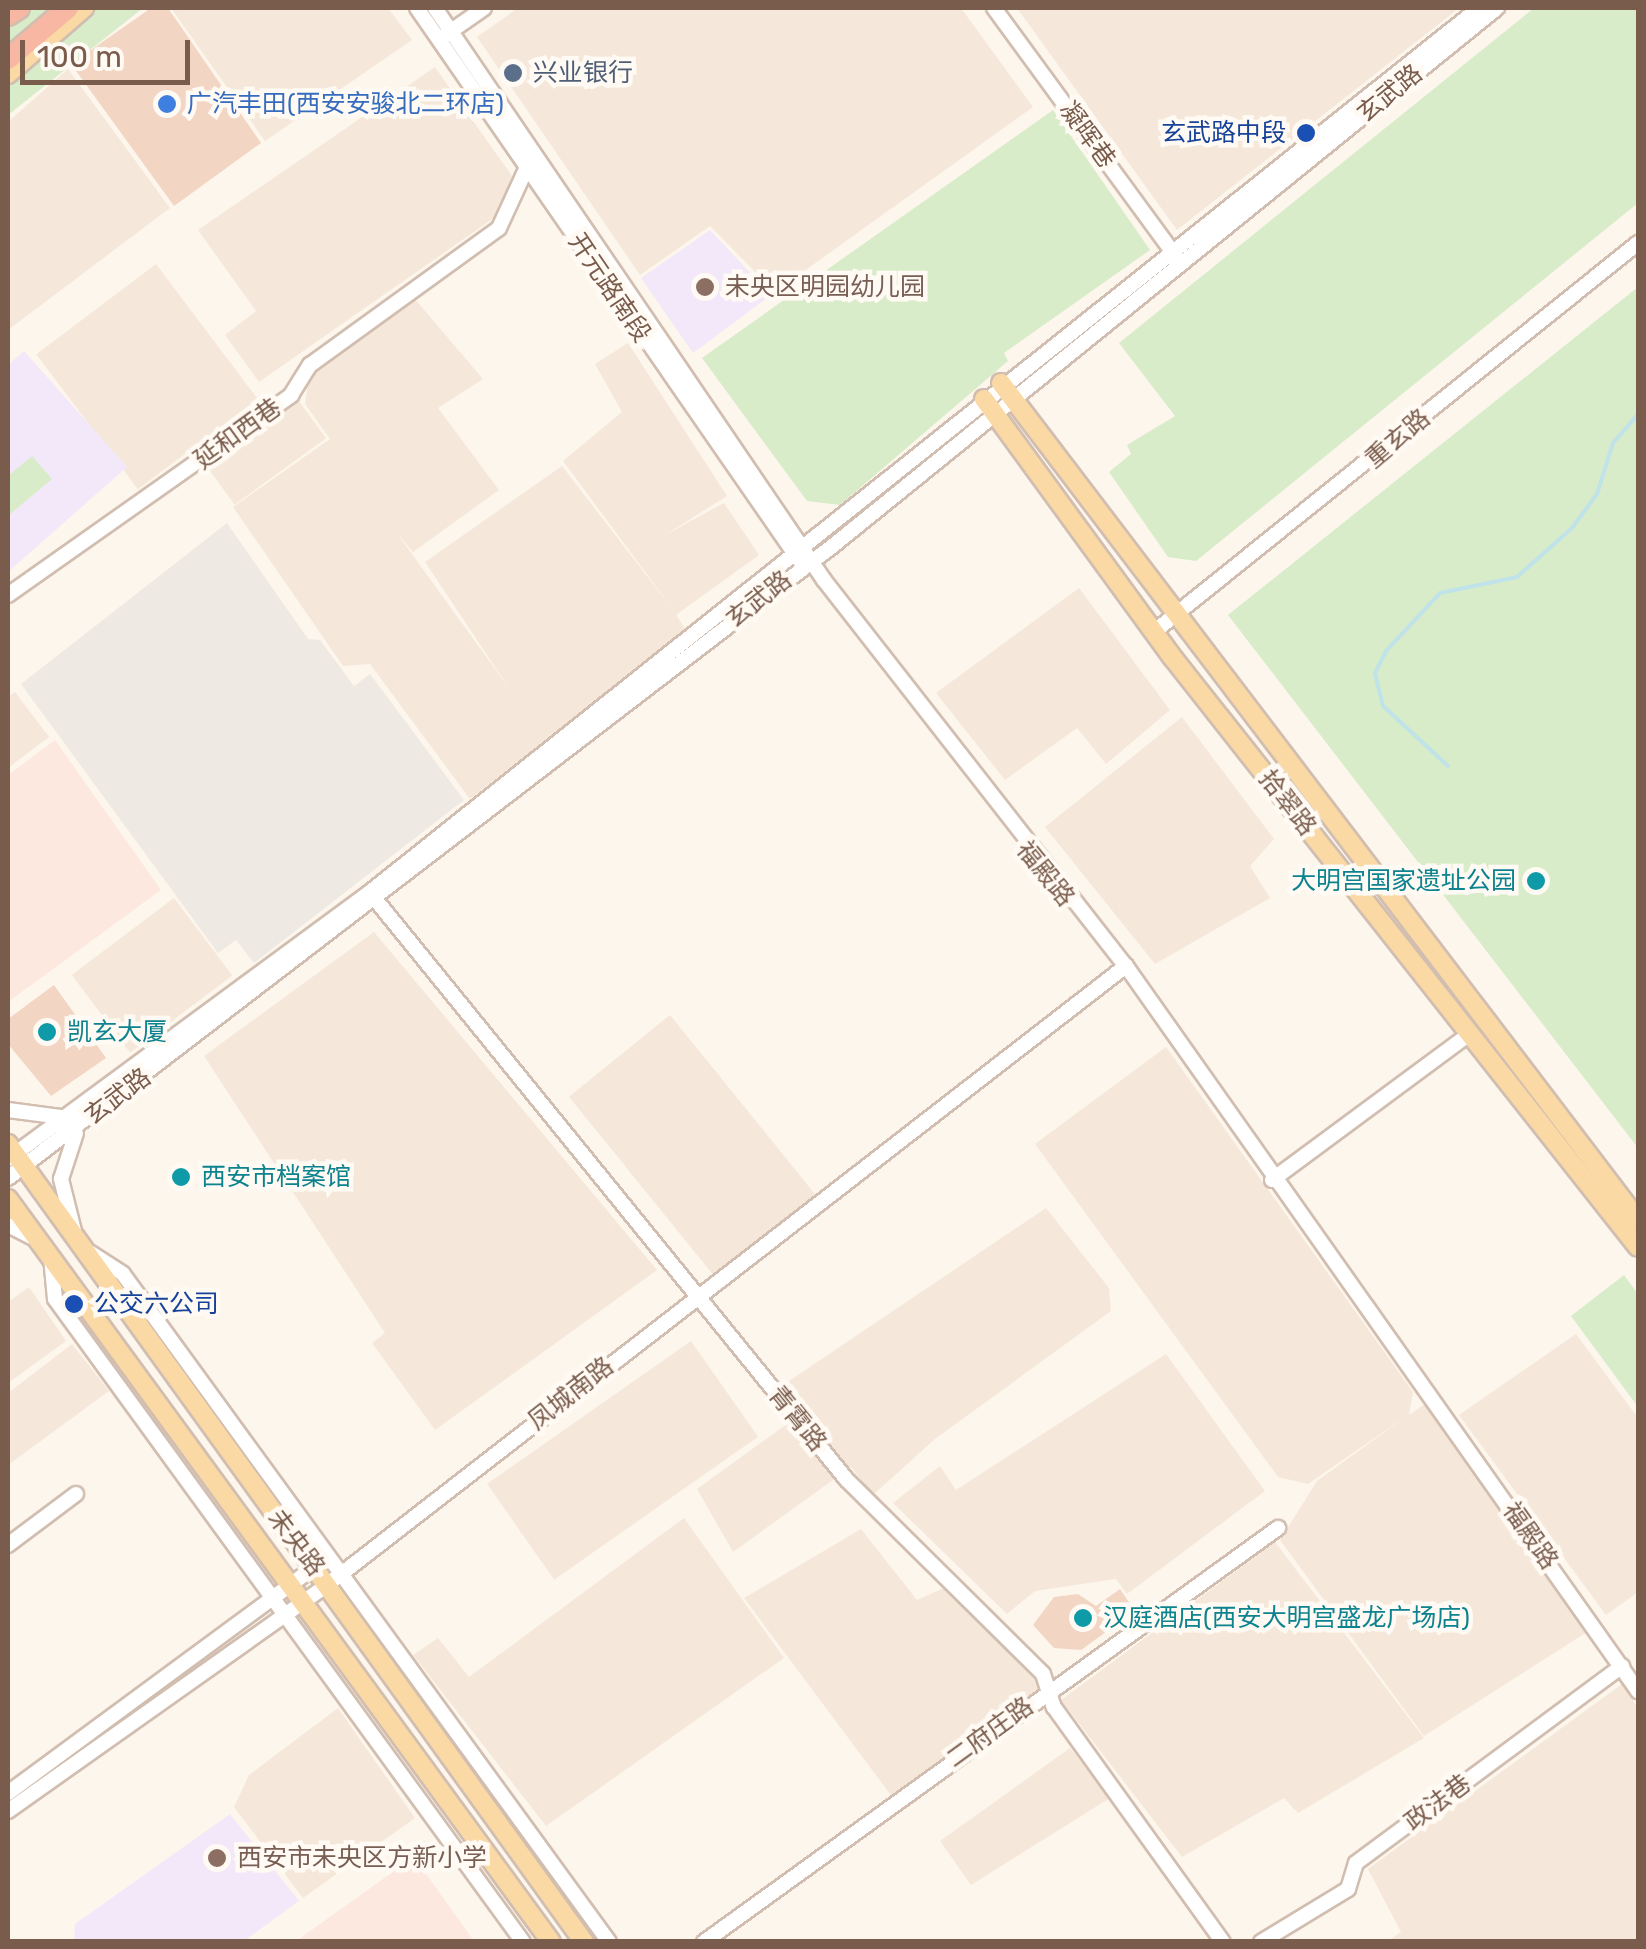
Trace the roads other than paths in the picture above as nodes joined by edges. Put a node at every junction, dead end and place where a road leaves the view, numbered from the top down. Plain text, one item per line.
1 (18, 8) edge
2 (68, 8) edge
3 (84, 8) edge
4 (417, 8) edge
5 (435, 8) edge
6 (484, 8) edge
7 (994, 8) edge
8 (1479, 8) edge
9 (1497, 8) edge
10 (8, 16) edge
11 (446, 35) junction
12 (8, 59) edge
13 (8, 74) edge
14 (527, 167) junction
15 (1638, 243) edge
16 (1177, 258) junction
17 (1006, 389) junction
18 (988, 405) junction
19 (803, 558) junction
20 (8, 595) edge
21 (1175, 617) junction
22 (1154, 631) junction
23 (374, 896) junction
24 (1124, 968) junction
25 (1468, 1036) junction
26 (79, 1108) junction
27 (8, 1110) edge
28 (95, 1114) junction
29 (12, 1161) edge
30 (1277, 1180) junction
31 (8, 1198) edge
32 (1638, 1220) edge
33 (8, 1225) edge
34 (80, 1243) junction
35 (1638, 1246) edge
36 (45, 1248) junction
37 (696, 1296) junction
38 (76, 1494) dead end
39 (1278, 1528) dead end
40 (8, 1545) edge
41 (314, 1567) junction
42 (344, 1572) junction
43 (327, 1585) junction
44 (297, 1590) junction
45 (274, 1597) junction
46 (283, 1612) junction
47 (1622, 1666) junction
48 (1049, 1690) junction
49 (1638, 1691) edge
50 (10, 1785) edge
51 (8, 1810) edge
52 (522, 1942) edge
53 (551, 1942) edge
54 (584, 1942) edge
55 (610, 1942) edge
56 (704, 1942) edge
57 (1223, 1942) edge
58 (1262, 1942) edge

1 - 10 highway
2 - 12 highway
3 - 13 main road
4 - 11 street, 开元路南段
5 - 11 street, 开元路南段
6 - 11 street
7 - 16 street, 凝晖巷
8 - 16 street, 玄武路
9 - 16 street, 玄武路
11 - 14 street, 开元路南段
11 - 19 street, 开元路南段
14 - 19 street, 开元路南段
14 - 20 street, 延和西巷
15 - 21 street, 重玄路
16 - 17 street, 玄武路
17 - 18 street, 玄武路
17 - 21 main road, 拾翠路
18 - 19 street, 玄武路
18 - 22 main road, 拾翠路
19 - 23 street, 玄武路
19 - 24 street, 福殿路
21 - 22 street, 重玄路
21 - 32 main road, 拾翠路
22 - 25 main road, 拾翠路
23 - 26 street, 玄武路
23 - 28 street, 玄武路
23 - 37 street, 青霄路
24 - 30 street, 福殿路
24 - 37 street, 凤城南路
25 - 30 street
25 - 35 main road, 拾翠路
26 - 27 street
26 - 29 street, 玄武路
28 - 29 street, 玄武路
28 - 34 street
29 - 34 main road, 未央路
30 - 47 street, 福殿路
31 - 36 main road, 未央路
33 - 36 street
34 - 41 main road, 未央路
34 - 42 street
36 - 44 main road, 未央路
36 - 45 street
37 - 42 street, 凤城南路
37 - 48 street, 青霄路
38 - 40 street
39 - 48 street, 二府庄路
41 - 43 main road, 未央路
41 - 44 street, 凤城南路
42 - 43 street, 凤城南路
42 - 55 street
43 - 44 street, 凤城南路
43 - 54 main road, 未央路
44 - 45 street, 凤城南路
44 - 46 street, 凤城南路
44 - 53 main road, 未央路
45 - 46 street
45 - 50 street, 凤城南路
46 - 51 street, 凤城南路
46 - 52 street
47 - 49 street, 福殿路
47 - 58 street, 政法巷
48 - 56 street, 二府庄路
48 - 57 street, 青霄路

